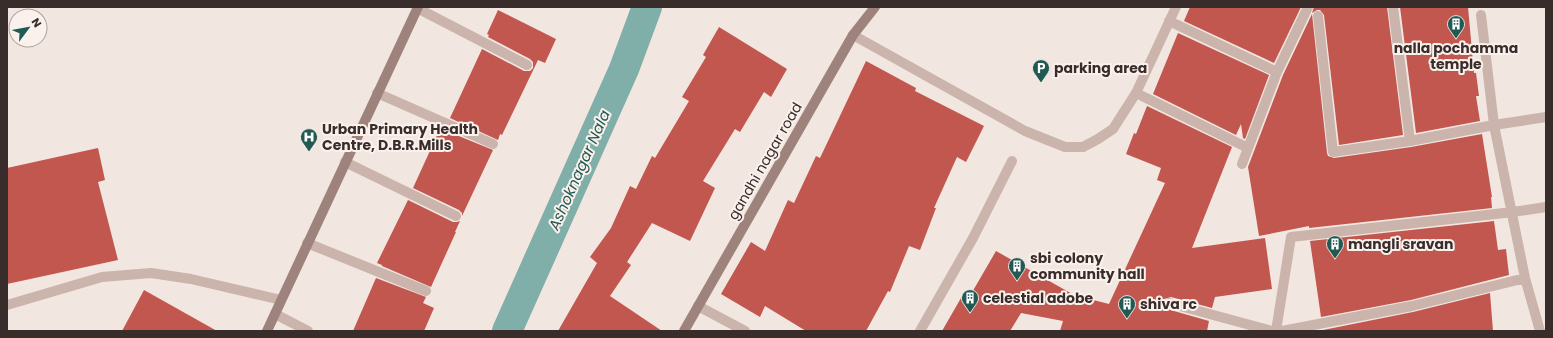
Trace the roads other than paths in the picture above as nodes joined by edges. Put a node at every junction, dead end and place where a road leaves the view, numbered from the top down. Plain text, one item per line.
1 (417, 7) edge
2 (875, 7) edge
3 (1176, 7) edge
4 (1308, 7) edge
5 (1393, 7) edge
6 (1481, 15) dead end
7 (1318, 16) dead end
8 (1169, 21) junction
9 (853, 35) junction
10 (527, 65) dead end
11 (1277, 72) junction
12 (377, 93) junction
13 (1136, 93) junction
14 (1546, 117) edge
15 (1494, 124) junction
16 (1410, 141) junction
17 (493, 144) dead end
18 (1248, 148) junction
19 (1012, 161) dead end
20 (345, 162) junction
21 (1242, 164) dead end
22 (1546, 206) edge
23 (1513, 212) junction
24 (456, 216) dead end
25 (307, 243) junction
26 (1525, 278) junction
27 (426, 291) dead end
28 (281, 300) junction
29 (1169, 303) dead end
30 (8, 306) edge
31 (698, 306) junction
32 (274, 314) junction
33 (267, 331) edge
34 (308, 331) edge
35 (684, 331) edge
36 (745, 331) edge
37 (920, 331) edge
38 (1272, 331) edge
39 (1276, 331) edge
40 (1282, 331) edge
41 (1540, 331) edge

1 - 10 street
1 - 12 main road
2 - 9 main road, gandhi nagar road
3 - 8 street
4 - 11 street
5 - 16 street
6 - 15 street
7 - 16 street
8 - 11 street
8 - 13 street
9 - 13 street
9 - 31 main road, gandhi nagar road
11 - 18 street
12 - 17 street
12 - 20 main road
13 - 18 street
14 - 15 street
15 - 16 street
15 - 23 street
18 - 21 street
19 - 37 street
20 - 24 street
20 - 25 main road
22 - 23 street
23 - 26 street
23 - 39 street
25 - 27 street
25 - 28 main road
26 - 40 street
26 - 41 street
28 - 30 street
28 - 32 main road
29 - 38 street
31 - 35 main road, gandhi nagar road
31 - 36 street
32 - 33 main road
32 - 34 street

